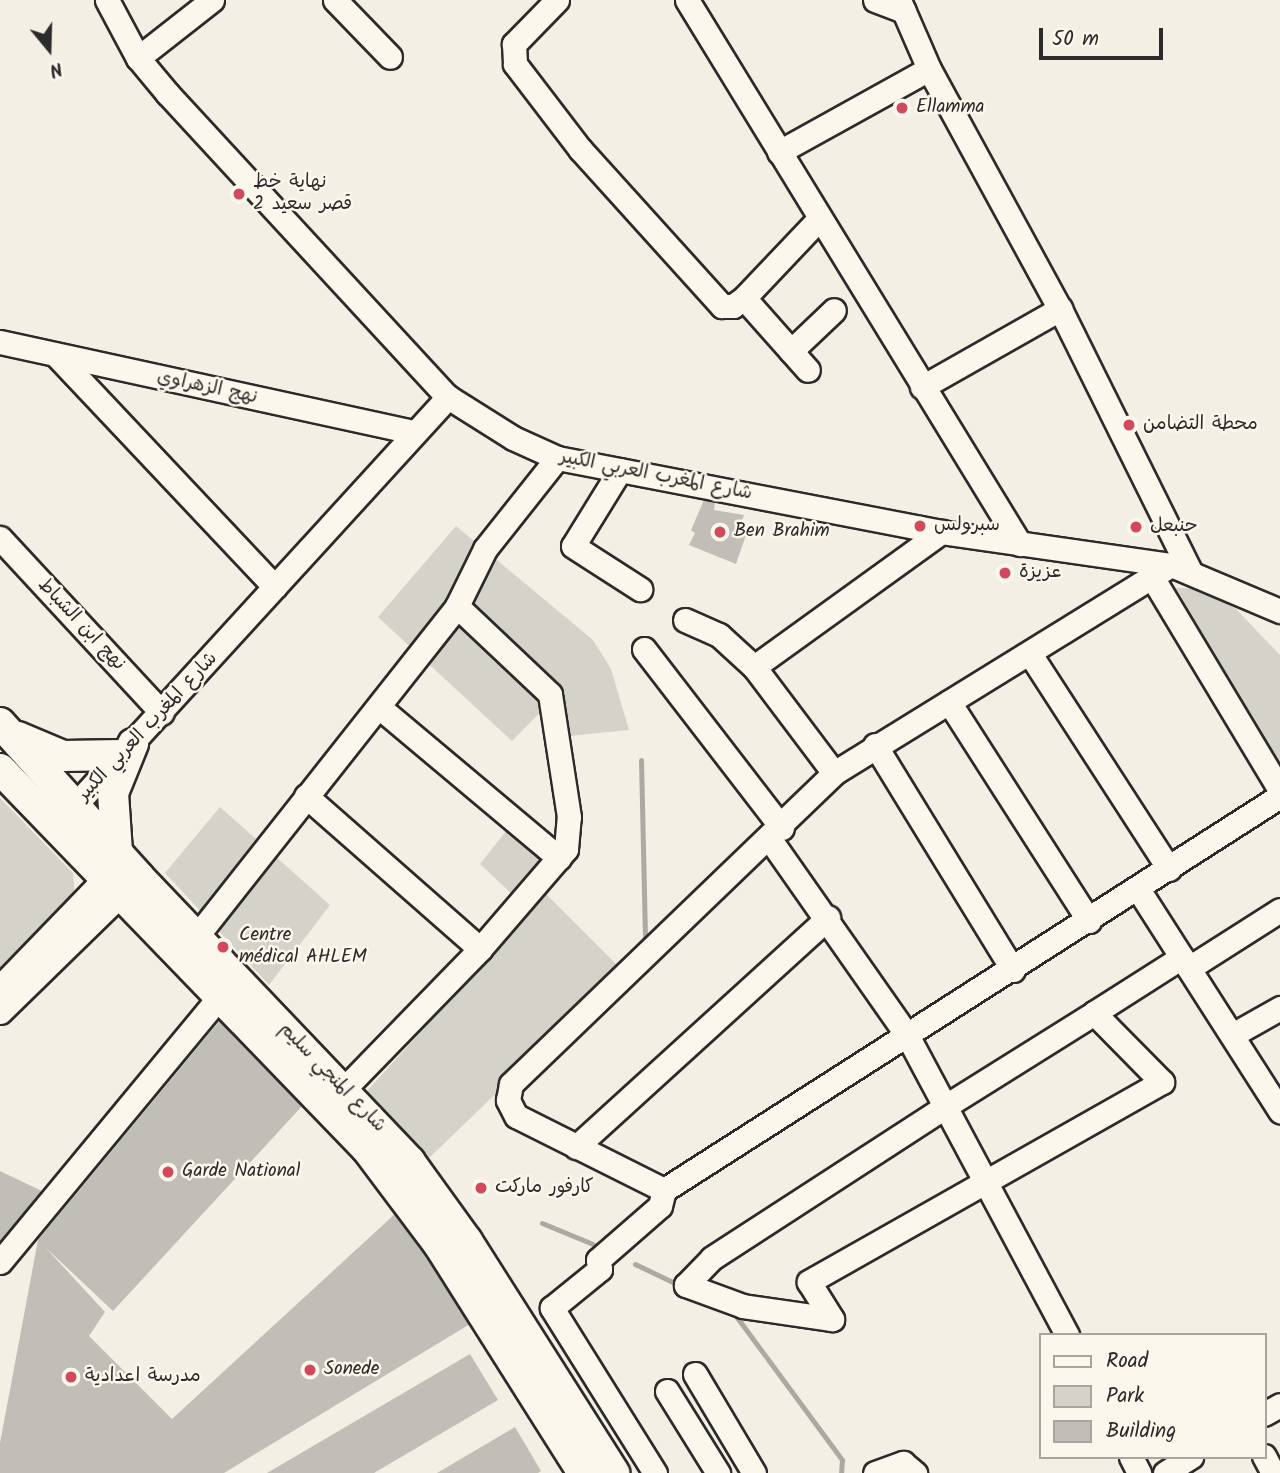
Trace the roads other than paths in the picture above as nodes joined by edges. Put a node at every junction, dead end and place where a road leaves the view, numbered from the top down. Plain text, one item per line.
1 (107, 0) edge
2 (212, 0) edge
3 (335, 0) edge
4 (557, 0) edge
5 (687, 0) edge
6 (875, 0) edge
7 (901, 5) edge
8 (390, 57) dead end
9 (138, 58) junction
10 (929, 69) junction
11 (779, 152) junction
12 (820, 218) junction
13 (744, 298) junction
14 (1059, 309) junction
15 (834, 310) dead end
16 (0, 342) edge
17 (791, 351) junction
18 (58, 357) junction
19 (808, 370) dead end
20 (922, 387) junction
21 (448, 397) junction
22 (414, 432) junction
23 (557, 458) junction
24 (620, 470) junction
25 (941, 532) junction
26 (0, 538) edge
27 (1020, 544) junction
28 (1171, 571) junction
29 (275, 587) junction
30 (640, 589) dead end
31 (1240, 594) junction
32 (457, 606) junction
33 (1280, 611) edge
34 (685, 620) dead end
35 (1280, 628) edge
36 (644, 649) dead end
37 (1030, 654) junction
38 (754, 667) junction
39 (949, 702) junction
40 (379, 707) junction
41 (162, 713) junction
42 (6, 729) edge
43 (875, 745) junction
44 (128, 750) junction
45 (0, 769) edge
46 (834, 773) junction
47 (1280, 790) edge
48 (306, 796) junction
49 (1280, 796) edge
50 (66, 816) junction
51 (776, 833) junction
52 (559, 858) junction
53 (1169, 869) junction
54 (121, 872) junction
55 (1138, 889) junction
56 (1280, 910) edge
57 (828, 918) junction
58 (1089, 921) junction
59 (196, 937) junction
60 (480, 949) junction
61 (1185, 963) junction
62 (1013, 970) junction
63 (0, 987) edge
64 (221, 995) junction
65 (1280, 1008) edge
66 (0, 1012) edge
67 (1094, 1013) junction
68 (1234, 1034) junction
69 (907, 1035) junction
70 (343, 1090) junction
71 (946, 1107) junction
72 (1279, 1107) edge
73 (576, 1147) junction
74 (987, 1181) junction
75 (664, 1190) junction
76 (0, 1262) edge
77 (1066, 1333) edge
78 (695, 1374) dead end
79 (667, 1391) dead end
80 (1188, 1459) edge
81 (583, 1473) edge
82 (614, 1473) edge
83 (655, 1473) edge
84 (718, 1473) edge
85 (754, 1473) edge
86 (875, 1473) edge
87 (915, 1473) edge
88 (1165, 1473) edge

1 - 9 street
2 - 9 street
3 - 8 street
4 - 13 street
5 - 11 street
6 - 7 street
7 - 10 street
9 - 21 street
10 - 11 street
10 - 14 street
11 - 12 street
12 - 13 street
12 - 20 street
13 - 17 street
14 - 20 street
14 - 28 street
15 - 17 street
16 - 18 street, نهج الزهراوي
17 - 19 street
18 - 22 street, نهج الزهراوي
18 - 29 street
20 - 27 street
21 - 22 street, شارع المغرب العربي الكبير
21 - 23 street, شارع المغرب العربي الكبير
22 - 29 street, شارع المغرب العربي الكبير
23 - 24 street, شارع المغرب العربي الكبير
23 - 32 street
24 - 25 street, شارع المغرب العربي الكبير
24 - 30 street
25 - 27 street, شارع المغرب العربي الكبير
25 - 38 street
26 - 41 street, نهج ابن الشباط
27 - 28 street, شارع المغرب العربي الكبير
28 - 31 street, شارع المغرب العربي الكبير
28 - 37 street
28 - 47 street
29 - 41 street, شارع المغرب العربي الكبير
31 - 33 street, شارع المغرب العربي الكبير
31 - 35 street, شارع المغرب العربي الكبير
32 - 40 street
32 - 52 street
34 - 38 street
36 - 51 street
37 - 39 street
37 - 53 street
38 - 46 street
39 - 43 street
39 - 58 street
40 - 48 street
40 - 52 street
41 - 44 street, شارع المغرب العربي الكبير
42 - 44 main road
42 - 50 main road, شارع المنجي سليم
43 - 46 street
43 - 62 street
44 - 50 street, شارع المغرب العربي الكبير
44 - 54 main road
45 - 50 main road, شارع المنجي سليم
46 - 51 street
48 - 59 street
48 - 60 street
49 - 53 street
50 - 54 main road, شارع المنجي سليم
51 - 57 street
51 - 73 street
52 - 60 street
53 - 55 street
54 - 59 main road, شارع المنجي سليم
54 - 63 street
54 - 64 main road, شارع المنجي سليم
54 - 66 street
55 - 58 street
55 - 61 street
56 - 61 street
57 - 69 street
57 - 73 street
58 - 62 street
59 - 70 main road, شارع المنجي سليم
60 - 70 street
61 - 67 street
61 - 68 street
62 - 69 street
64 - 76 street
64 - 81 main road, شارع المنجي سليم
65 - 68 street
67 - 71 street
67 - 74 street
68 - 72 street
69 - 71 street
69 - 75 street
70 - 82 main road, شارع المنجي سليم
71 - 74 street
71 - 74 street
73 - 75 street
74 - 77 street
75 - 83 street
78 - 85 street
79 - 84 street
80 - 88 street
86 - 87 street

